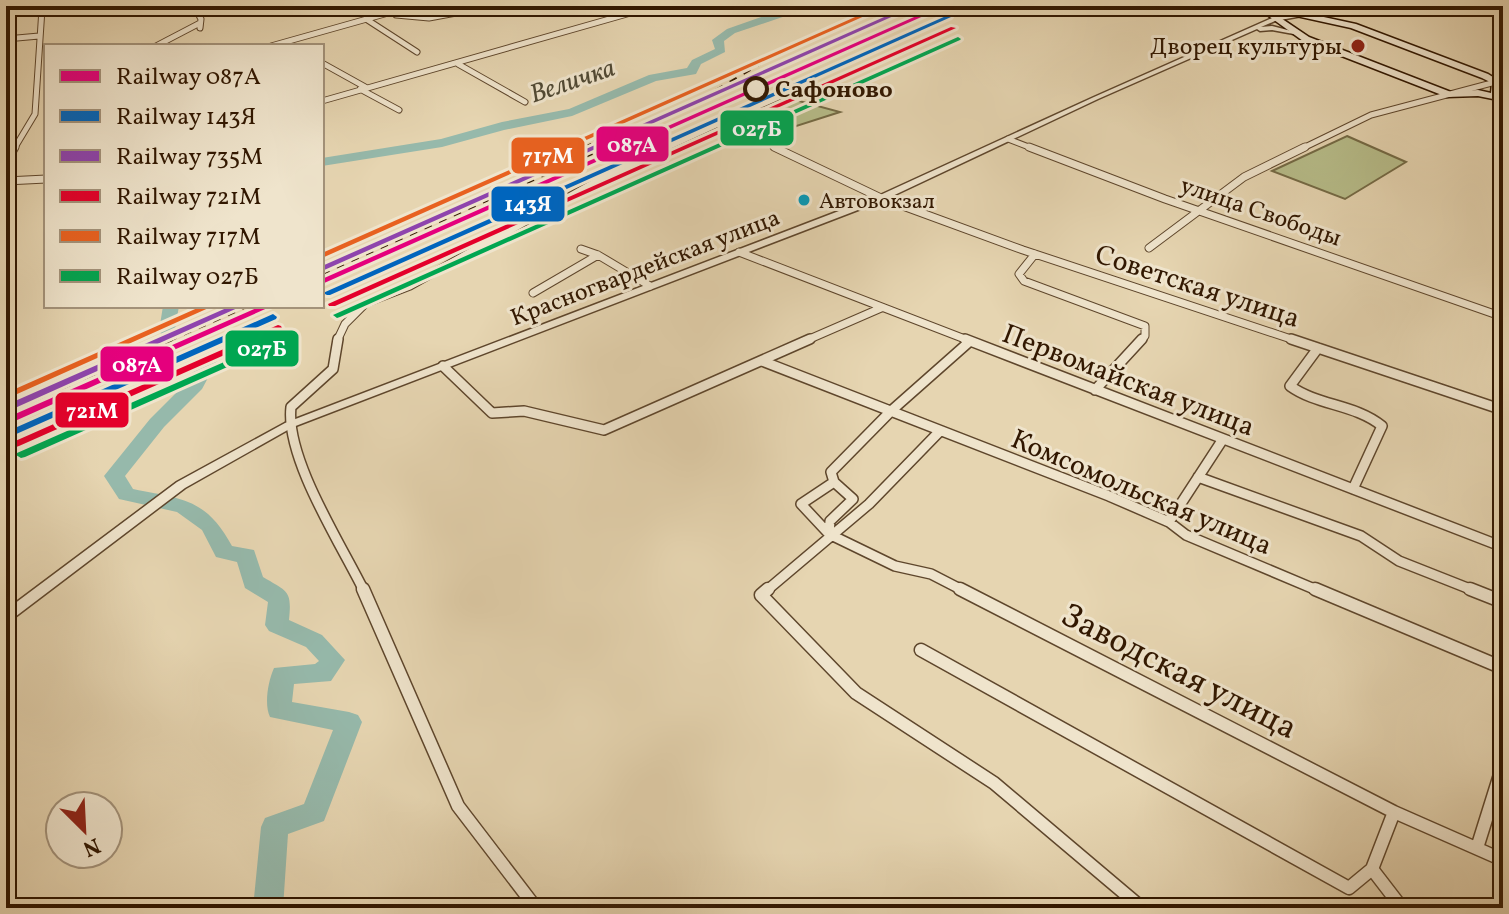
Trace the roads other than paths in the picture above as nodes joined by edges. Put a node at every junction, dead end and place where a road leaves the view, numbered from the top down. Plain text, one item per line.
1 (194, 6) edge
2 (413, 6) edge
3 (494, 6) edge
4 (619, 6) edge
5 (655, 6) edge
6 (1261, 6) edge
7 (42, 9) dead end
8 (632, 10) edge
9 (1300, 15) junction
10 (376, 16) junction
11 (366, 19) junction
12 (1274, 19) junction
13 (1247, 31) junction
14 (1297, 34) junction
15 (39, 36) junction
16 (6, 39) edge
17 (160, 44) edge
18 (286, 44) edge
19 (417, 52) dead end
20 (324, 64) edge
21 (458, 64) junction
22 (1500, 81) edge
23 (363, 88) junction
24 (797, 89) dead end
25 (1450, 95) junction
26 (1501, 98) edge
27 (324, 100) edge
28 (525, 102) dead end
29 (399, 110) dead end
30 (727, 120) junction
31 (1008, 139) junction
32 (6, 162) edge
33 (44, 179) edge
34 (6, 181) edge
35 (881, 198) junction
36 (1198, 210) junction
37 (1149, 248) dead end
38 (581, 249) dead end
39 (739, 252) junction
40 (1035, 254) junction
41 (598, 255) junction
42 (650, 286) junction
43 (533, 293) dead end
44 (881, 308) junction
45 (1503, 317) edge
46 (969, 342) junction
47 (1318, 348) junction
48 (762, 361) junction
49 (443, 366) junction
50 (1095, 390) junction
51 (1503, 410) edge
52 (891, 411) junction
53 (289, 425) junction
54 (940, 431) junction
55 (1223, 439) junction
56 (1198, 477) junction
57 (834, 482) junction
58 (1353, 489) junction
59 (1169, 522) junction
60 (829, 534) junction
61 (1503, 547) edge
62 (1503, 602) edge
63 (6, 617) edge
64 (921, 650) dead end
65 (1503, 668) edge
66 (1503, 765) edge
67 (1394, 812) junction
68 (1477, 848) junction
69 (1503, 860) edge
70 (1372, 869) junction
71 (536, 908) edge
72 (1142, 908) edge
73 (1402, 908) edge

1 - 17 street
2 - 10 street
3 - 10 street
4 - 8 street
5 - 8 street
6 - 9 main road
6 - 12 main road
7 - 15 street
8 - 21 street
9 - 12 street, Красногвардейская улица
9 - 22 main road
10 - 11 street
11 - 18 street
11 - 19 street
12 - 13 street, Красногвардейская улица
12 - 14 main road
13 - 14 street
13 - 31 street, Красногвардейская улица
14 - 25 main road
15 - 16 street
15 - 32 street
20 - 23 street
21 - 23 street
21 - 28 street
22 - 25 street
22 - 26 main road
23 - 27 street
23 - 29 street
24 - 30 street
25 - 26 main road
25 - 36 street
30 - 35 street, Советская улица
30 - 53 street
31 - 35 street, Красногвардейская улица
31 - 36 street, улица Свободы
33 - 34 street
35 - 39 street, Красногвардейская улица
35 - 40 street, Советская улица
36 - 37 street
36 - 45 street, улица Свободы
38 - 41 street
39 - 42 street, Красногвардейская улица
39 - 44 street, Первомайская улица
40 - 47 street, Советская улица
40 - 50 street
41 - 42 street
41 - 43 street
42 - 49 street, Красногвардейская улица
44 - 46 street, Первомайская улица
44 - 48 street
46 - 50 street, Первомайская улица
46 - 52 street
47 - 51 street, Советская улица
47 - 58 street
48 - 49 street
48 - 52 street, Комсомольская улица
49 - 53 street, Красногвардейская улица
50 - 55 street, Первомайская улица
52 - 54 street, Комсомольская улица
52 - 57 street
53 - 63 street, Красногвардейская улица
53 - 71 street
54 - 59 street, Комсомольская улица
54 - 60 street
55 - 56 street
55 - 58 street, Первомайская улица
56 - 59 street
56 - 62 street
57 - 60 street
57 - 60 street
58 - 61 street, Первомайская улица
59 - 65 street, Комсомольская улица
60 - 67 street, Заводская улица
60 - 72 street
64 - 70 street
66 - 68 street
67 - 68 street, Заводская улица
67 - 70 street
68 - 69 street, Заводская улица
70 - 73 street

